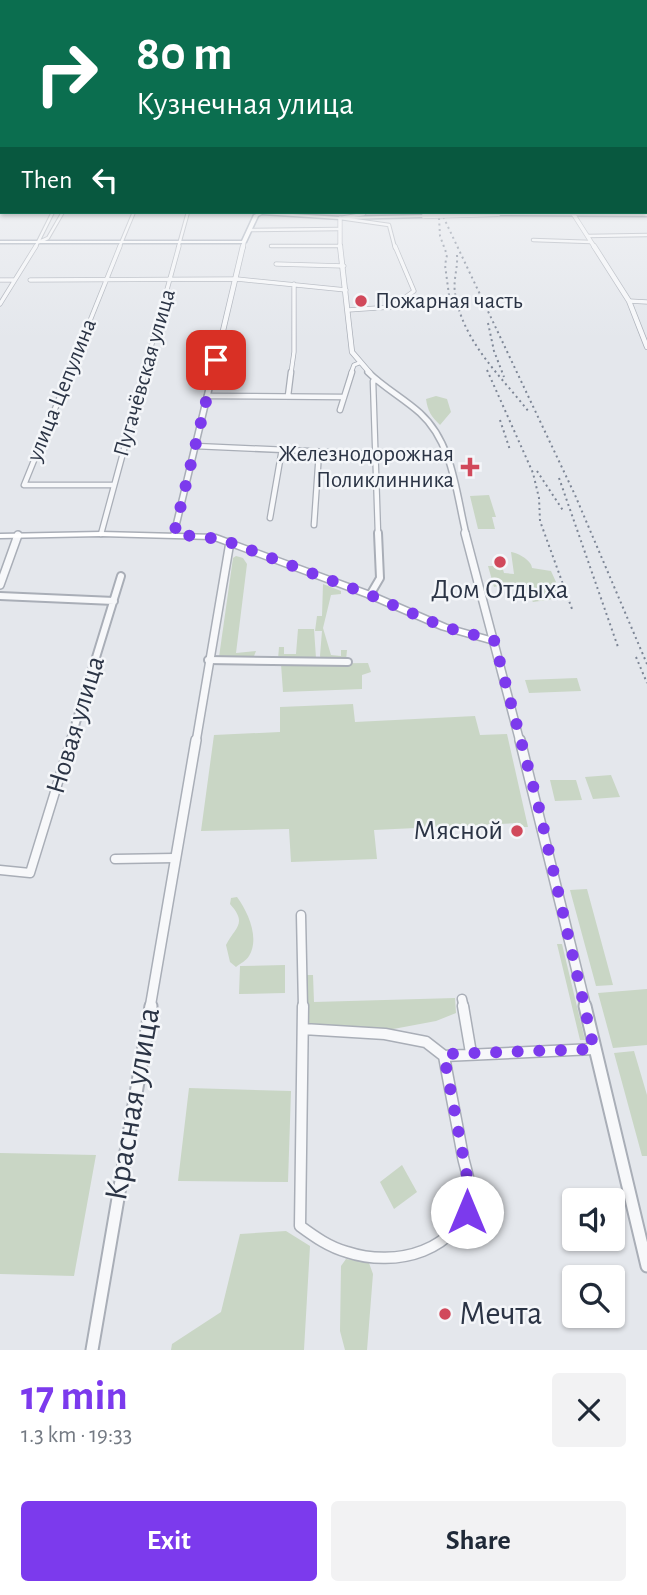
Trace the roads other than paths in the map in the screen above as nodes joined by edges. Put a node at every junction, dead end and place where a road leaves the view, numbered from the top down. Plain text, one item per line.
1 (52, 214) edge
2 (62, 214) edge
3 (133, 214) edge
4 (188, 214) edge
5 (257, 214) edge
6 (279, 214) edge
7 (334, 214) edge
8 (364, 214) edge
9 (536, 214) edge
10 (574, 214) edge
11 (340, 218) junction
12 (338, 229) junction
13 (249, 230) junction
14 (647, 235) edge
15 (588, 236) junction
16 (533, 240) dead end
17 (0, 242) edge
18 (39, 242) junction
19 (122, 242) junction
20 (181, 242) junction
21 (244, 242) junction
22 (591, 242) junction
23 (271, 246) dead end
24 (341, 246) junction
25 (276, 264) dead end
26 (344, 266) junction
27 (106, 278) junction
28 (171, 279) junction
29 (237, 279) junction
30 (0, 280) edge
31 (14, 280) junction
32 (30, 280) dead end
33 (294, 284) junction
34 (346, 290) junction
35 (629, 301) junction
36 (647, 302) edge
37 (0, 304) edge
38 (348, 310) junction
39 (647, 346) edge
40 (359, 363) junction
41 (377, 380) junction
42 (207, 396) junction
43 (288, 396) junction
44 (344, 397) junction
45 (340, 410) dead end
46 (195, 446) junction
47 (282, 450) junction
48 (318, 452) junction
49 (375, 454) junction
50 (113, 485) junction
51 (270, 518) dead end
52 (314, 525) dead end
53 (101, 534) junction
54 (174, 534) junction
55 (18, 535) junction
56 (0, 536) edge
57 (230, 542) junction
58 (121, 576) dead end
59 (0, 585) edge
60 (370, 595) junction
61 (0, 597) edge
62 (114, 601) junction
63 (494, 640) junction
64 (208, 660) junction
65 (348, 662) dead end
66 (174, 858) junction
67 (115, 859) dead end
68 (0, 870) edge
69 (301, 915) dead end
70 (462, 999) dead end
71 (303, 1029) junction
72 (594, 1049) junction
73 (471, 1053) junction
74 (444, 1056) junction
75 (647, 1266) edge
76 (92, 1350) edge

1 - 18 street
2 - 18 street
3 - 19 street, улица Цепулина
4 - 20 street, Пугачёвская улица
5 - 13 main road
6 - 11 main road
7 - 11 street
8 - 11 street
9 - 11 main road, bridge
10 - 15 street
11 - 12 street
11 - 38 street
12 - 13 street
12 - 24 street
13 - 21 main road
14 - 15 street
15 - 22 street
16 - 22 street
17 - 18 main road
18 - 19 main road
18 - 31 street
19 - 20 main road
19 - 27 street, улица Цепулина
20 - 21 main road
20 - 28 street, Пугачёвская улица
21 - 29 street
22 - 35 street
23 - 24 street
24 - 26 street
25 - 26 street
26 - 34 street
27 - 28 street
27 - 32 street
27 - 50 street, улица Цепулина
28 - 29 street
28 - 50 street, Пугачёвская улица
29 - 33 street
29 - 42 street
30 - 31 street
31 - 37 street
33 - 34 street
33 - 43 street
34 - 38 street
35 - 36 street
35 - 39 street
38 - 40 street
40 - 41 street
40 - 44 street
41 - 49 street
41 - 63 street
42 - 43 street
42 - 46 street
43 - 44 street
44 - 45 street
46 - 47 street
46 - 54 street
47 - 48 street
47 - 51 street
48 - 49 street
48 - 52 street
49 - 60 street
50 - 53 street, Пугачёвская улица
53 - 54 main road
53 - 55 main road
54 - 57 main road
55 - 56 main road
55 - 59 street
57 - 60 main road
57 - 64 street, Красная улица
58 - 62 street, Новая улица
60 - 63 main road
61 - 62 street
62 - 68 street, Новая улица
63 - 72 street
64 - 65 street
64 - 66 street, Красная улица
66 - 67 street
66 - 76 street, Красная улица
69 - 71 street
70 - 73 street
71 - 74 street
71 - 74 street
72 - 73 street
72 - 75 street
73 - 74 street

